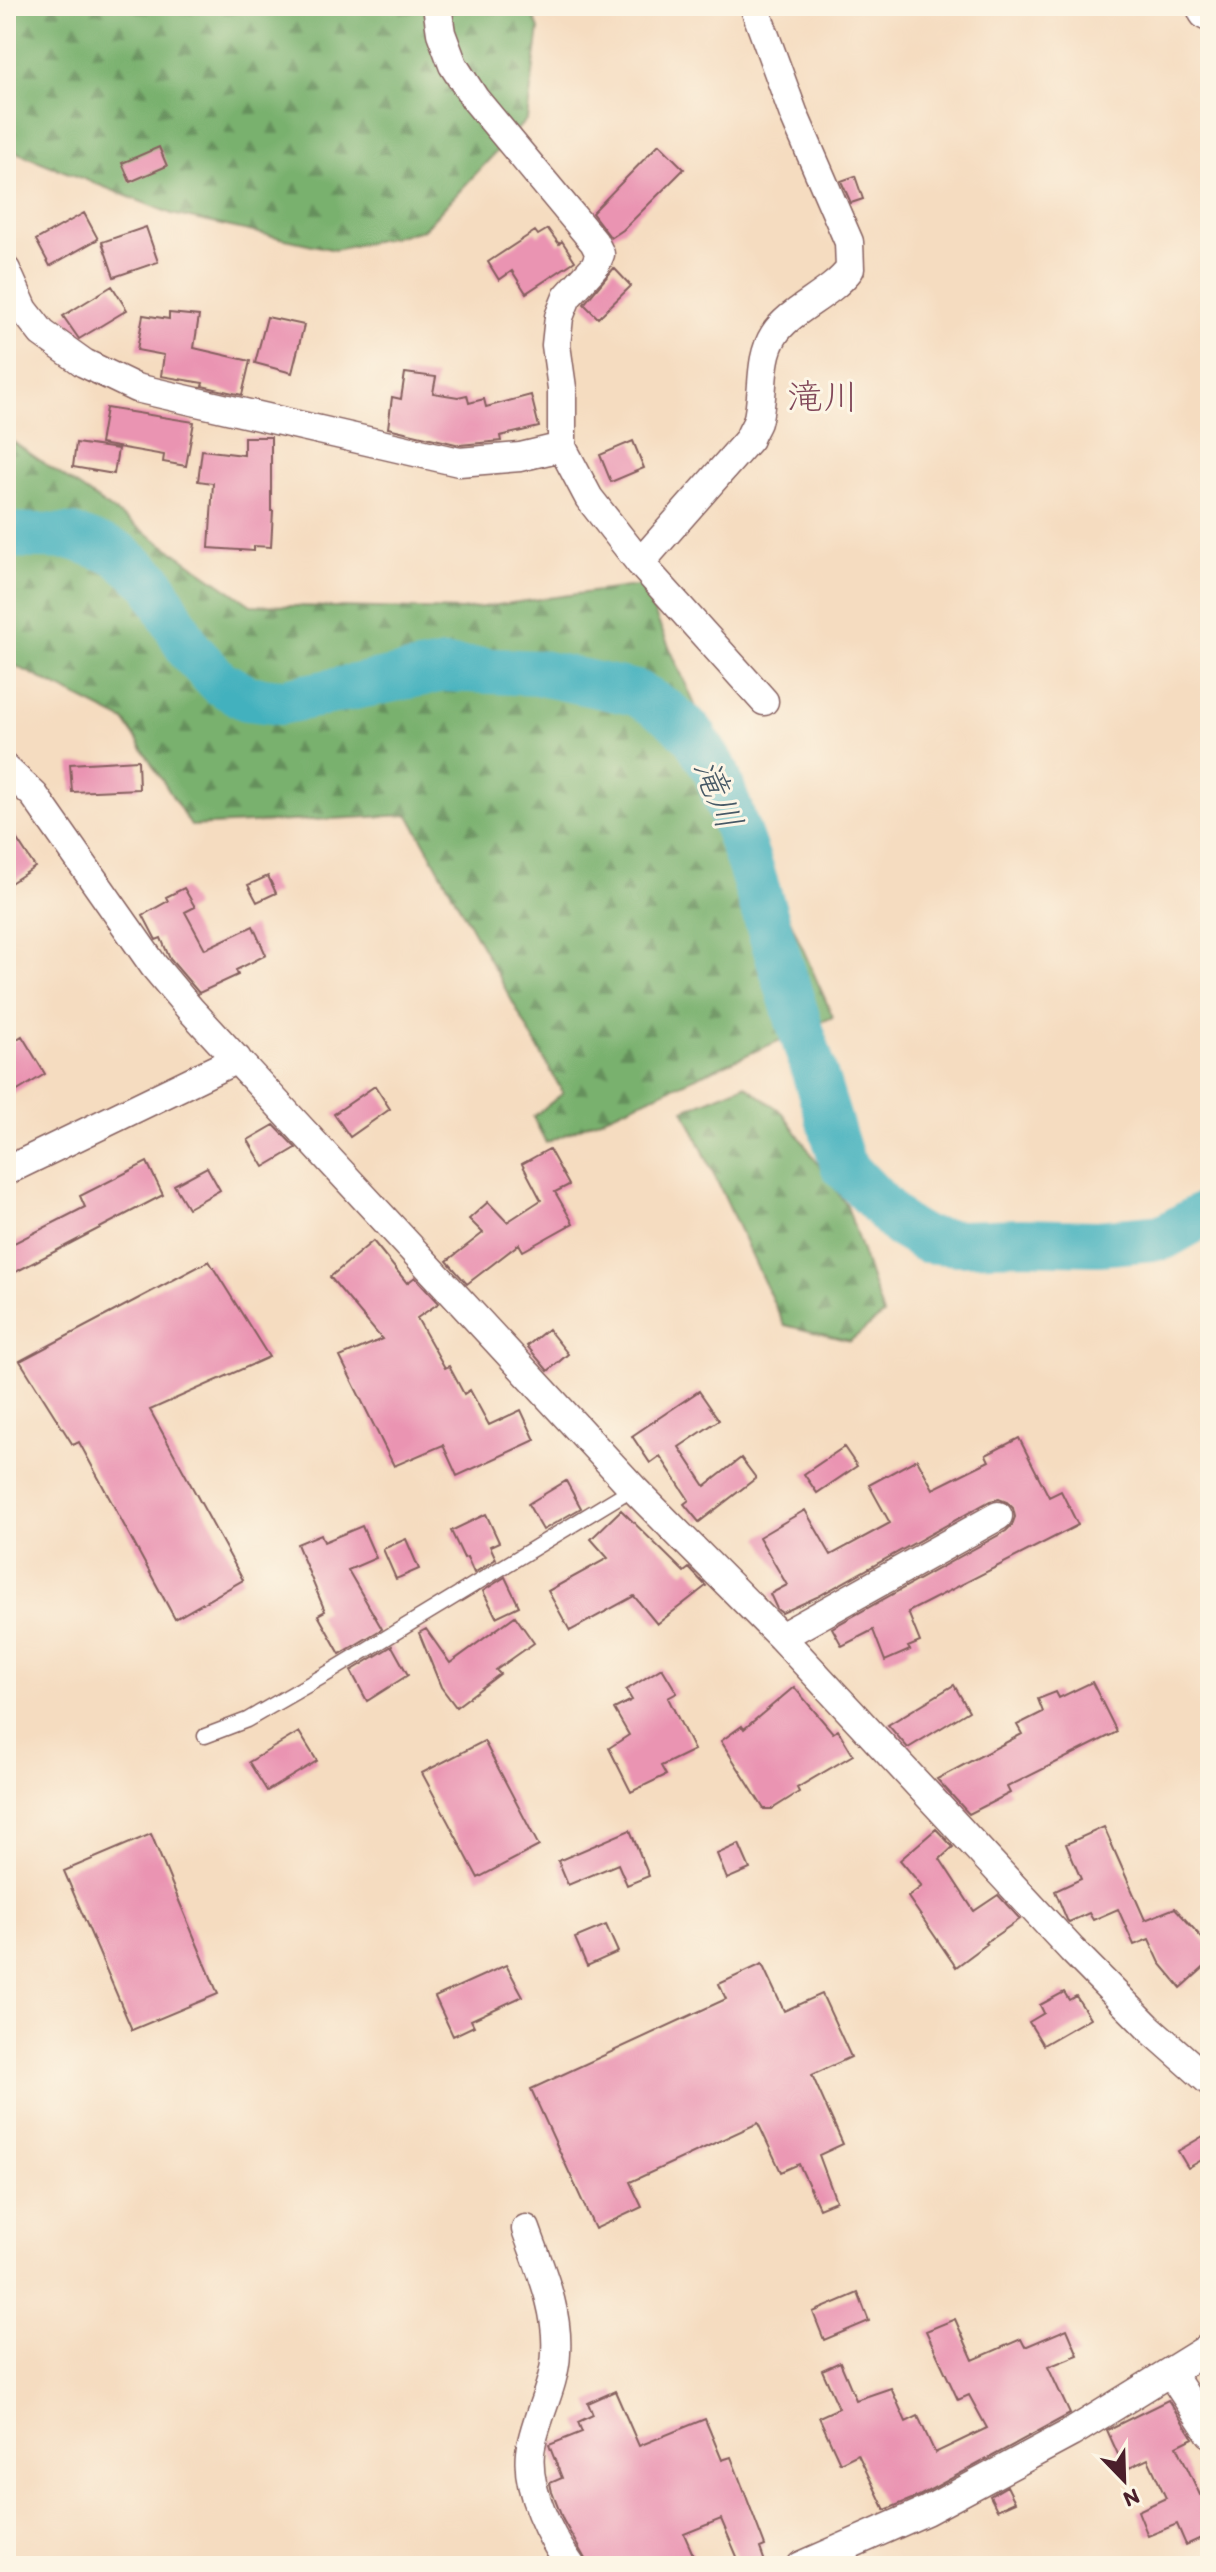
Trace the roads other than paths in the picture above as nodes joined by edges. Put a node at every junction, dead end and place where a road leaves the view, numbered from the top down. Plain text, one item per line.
1 (437, 6) edge
2 (754, 6) edge
3 (6, 270) edge
4 (562, 447) junction
5 (640, 563) junction
6 (764, 701) dead end
7 (6, 769) edge
8 (237, 1059) junction
9 (6, 1171) edge
10 (633, 1488) junction
11 (998, 1516) dead end
12 (781, 1637) junction
13 (205, 1736) dead end
14 (1210, 2082) edge
15 (526, 2229) dead end
16 (1210, 2347) edge
17 (1170, 2372) junction
18 (1210, 2433) edge
19 (571, 2566) edge
20 (801, 2566) edge

1 - 4 street
2 - 5 street
3 - 4 street
4 - 5 street
5 - 6 street
7 - 8 street
8 - 9 street
8 - 10 street
10 - 12 street
10 - 13 lane
11 - 12 street
12 - 14 street
15 - 19 street
16 - 17 street
17 - 18 street
17 - 20 street

